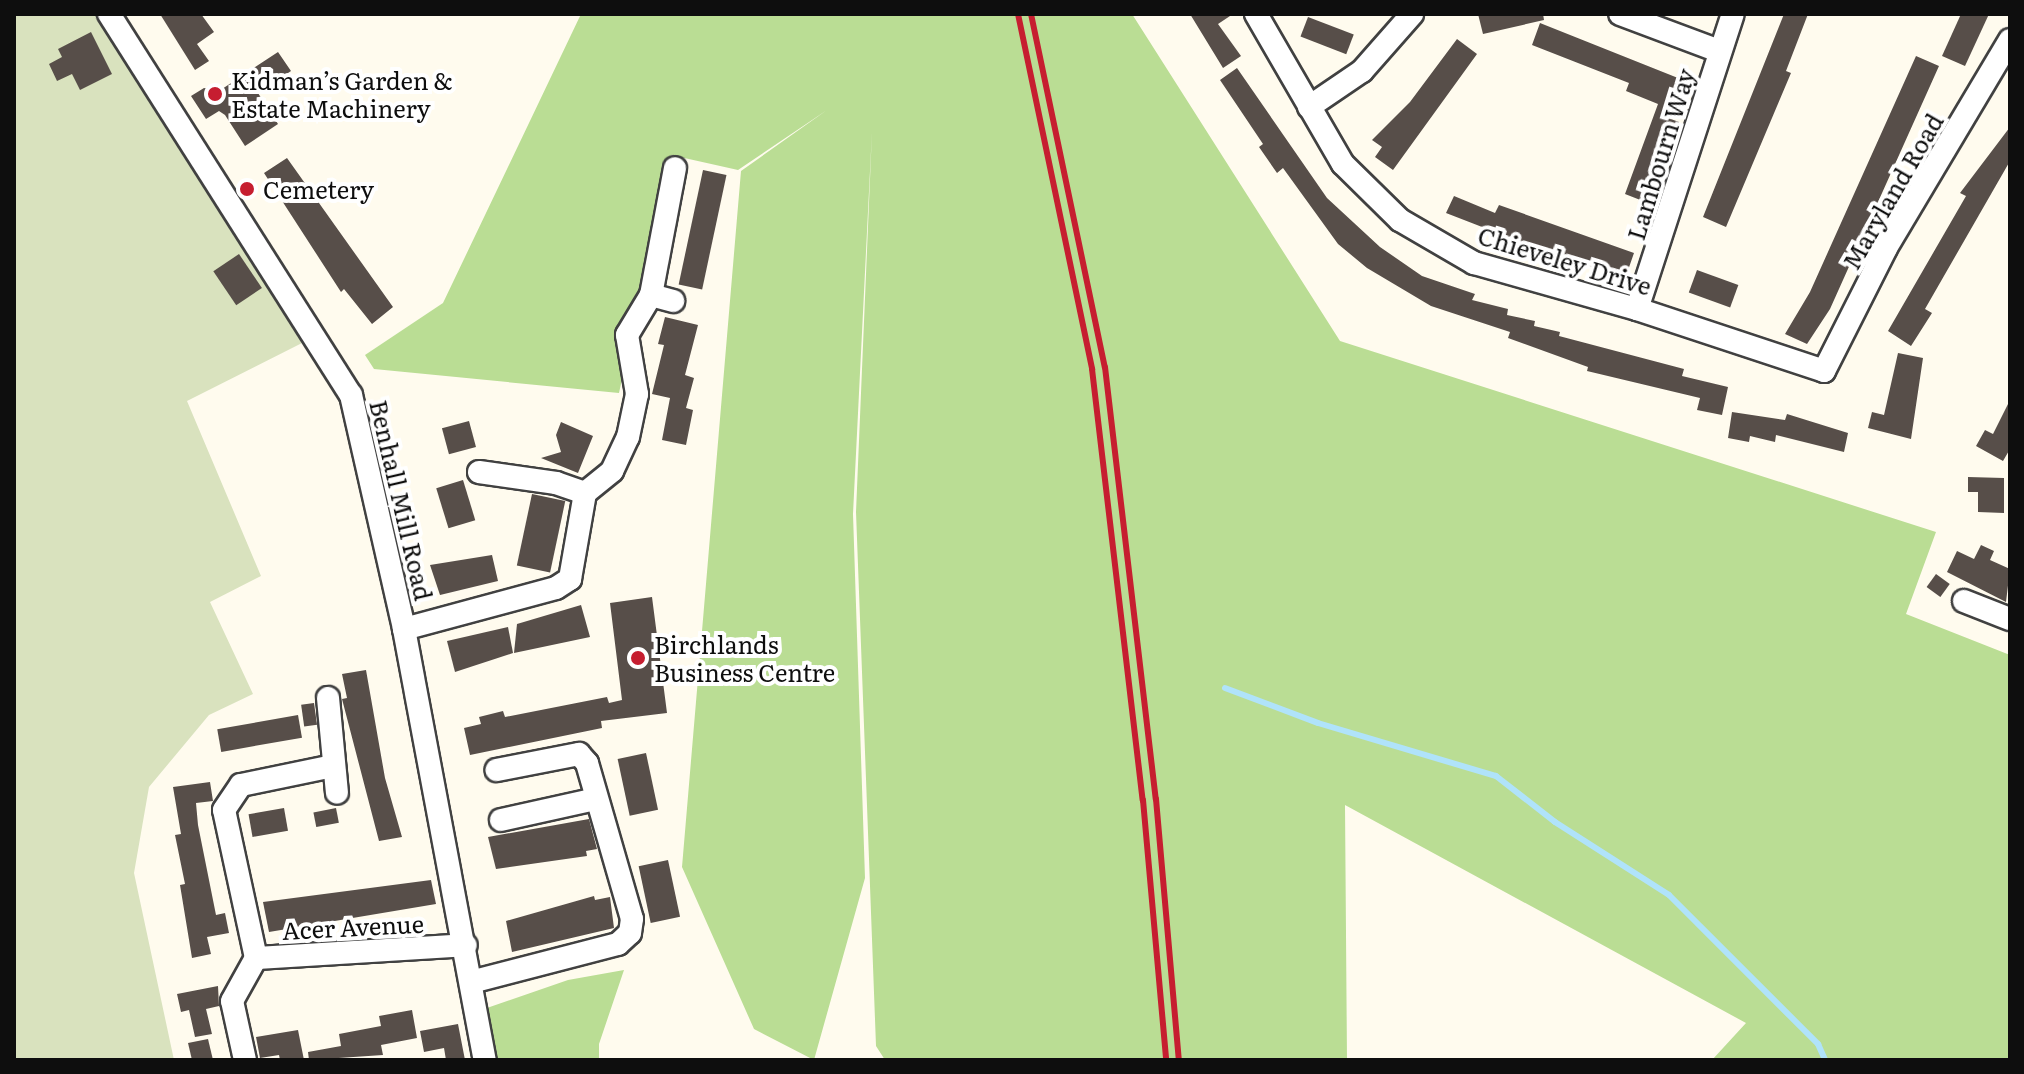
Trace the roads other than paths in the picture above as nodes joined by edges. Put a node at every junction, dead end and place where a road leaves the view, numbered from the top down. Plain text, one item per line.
1 (109, 14) edge
2 (1256, 14) edge
3 (1412, 14) edge
4 (1620, 14) edge
5 (1733, 14) edge
6 (2010, 40) edge
7 (1719, 51) junction
8 (1309, 107) junction
9 (675, 168) dead end
10 (651, 295) junction
11 (673, 301) dead end
12 (1637, 309) junction
13 (1824, 371) joint
14 (479, 472) dead end
15 (585, 493) junction
16 (1964, 601) dead end
17 (2010, 619) edge
18 (404, 629) junction
19 (328, 698) dead end
20 (333, 766) junction
21 (497, 770) dead end
22 (337, 793) dead end
23 (596, 799) junction
24 (501, 820) dead end
25 (466, 945) junction
26 (256, 958) junction
27 (471, 982) junction
28 (245, 1060) edge
29 (485, 1060) edge

1 - 18 street, Benhall Mill Road
2 - 8 street, Chieveley Drive
3 - 8 street
4 - 7 street
5 - 7 street, Lambourn Way
6 - 13 street, Maryland Road
7 - 12 street, Lambourn Way
8 - 12 street, Chieveley Drive
9 - 10 street
10 - 11 street
10 - 15 street
12 - 13 street, Chieveley Drive
14 - 15 street
15 - 18 street
16 - 17 street
18 - 25 street, Benhall Mill Road
19 - 20 street
20 - 22 street
20 - 26 street
21 - 23 street
23 - 24 street
23 - 27 street
25 - 26 street, Acer Avenue
25 - 27 street, Benhall Mill Road
26 - 28 street, Acer Avenue
27 - 29 street, Benhall Mill Road

